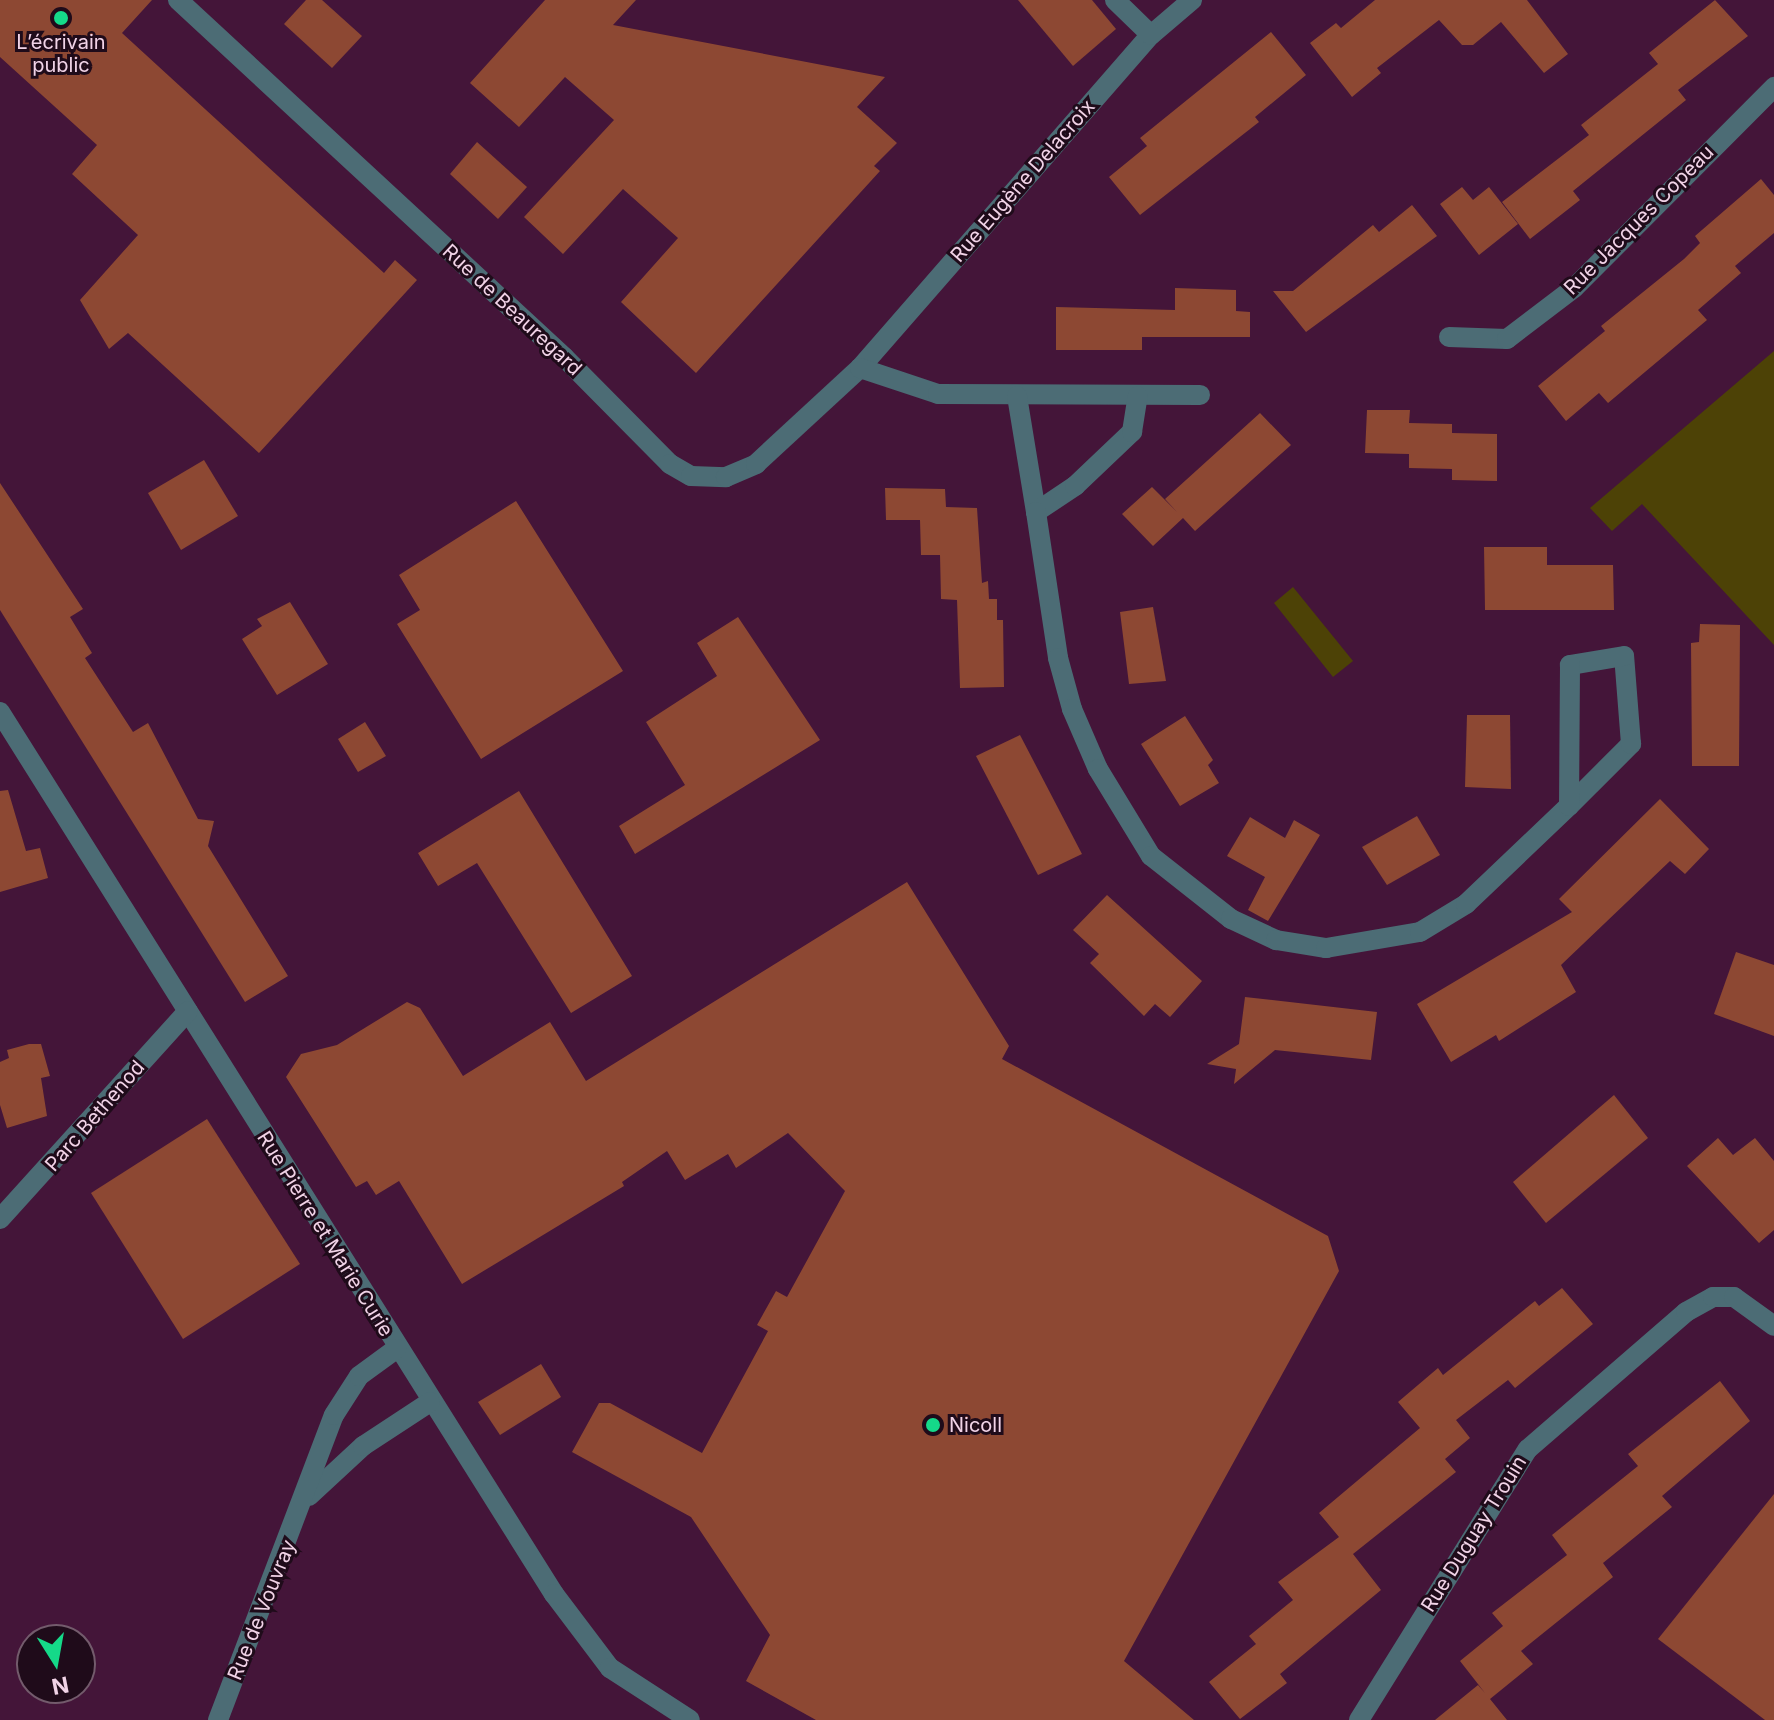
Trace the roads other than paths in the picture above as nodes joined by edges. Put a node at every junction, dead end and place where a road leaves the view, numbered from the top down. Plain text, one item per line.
1 (178, 0) edge
2 (1115, 0) edge
3 (1192, 0) edge
4 (1151, 35) junction
5 (1774, 87) edge
6 (1449, 337) dead end
7 (860, 368) junction
8 (1200, 395) dead end
9 (1017, 396) junction
10 (1138, 396) junction
11 (1036, 512) junction
12 (0, 712) edge
13 (1569, 806) junction
14 (188, 1011) junction
15 (0, 1219) edge
16 (1774, 1326) edge
17 (396, 1349) junction
18 (430, 1402) junction
19 (306, 1499) junction
20 (218, 1720) edge
21 (690, 1720) edge
22 (1359, 1720) edge

1 - 7 street, Rue de Beauregard
2 - 4 street
3 - 4 street, Rue Eugène Delacroix
4 - 7 street, Rue Eugène Delacroix
5 - 6 street, Rue Jacques Copeau
7 - 9 street
8 - 10 street
9 - 10 street
9 - 11 street
10 - 11 street
11 - 13 street
12 - 14 street, Rue Pierre et Marie Curie
13 - 13 street
14 - 15 street, Parc Bethenod
14 - 17 street, Rue Pierre et Marie Curie
16 - 22 street, Rue Duguay Trouin
17 - 18 street, Rue Pierre et Marie Curie
17 - 19 street, Rue de Vouvray
18 - 19 street, Rue de Vouvray
18 - 21 street, Rue Pierre et Marie Curie
19 - 20 street, Rue de Vouvray

